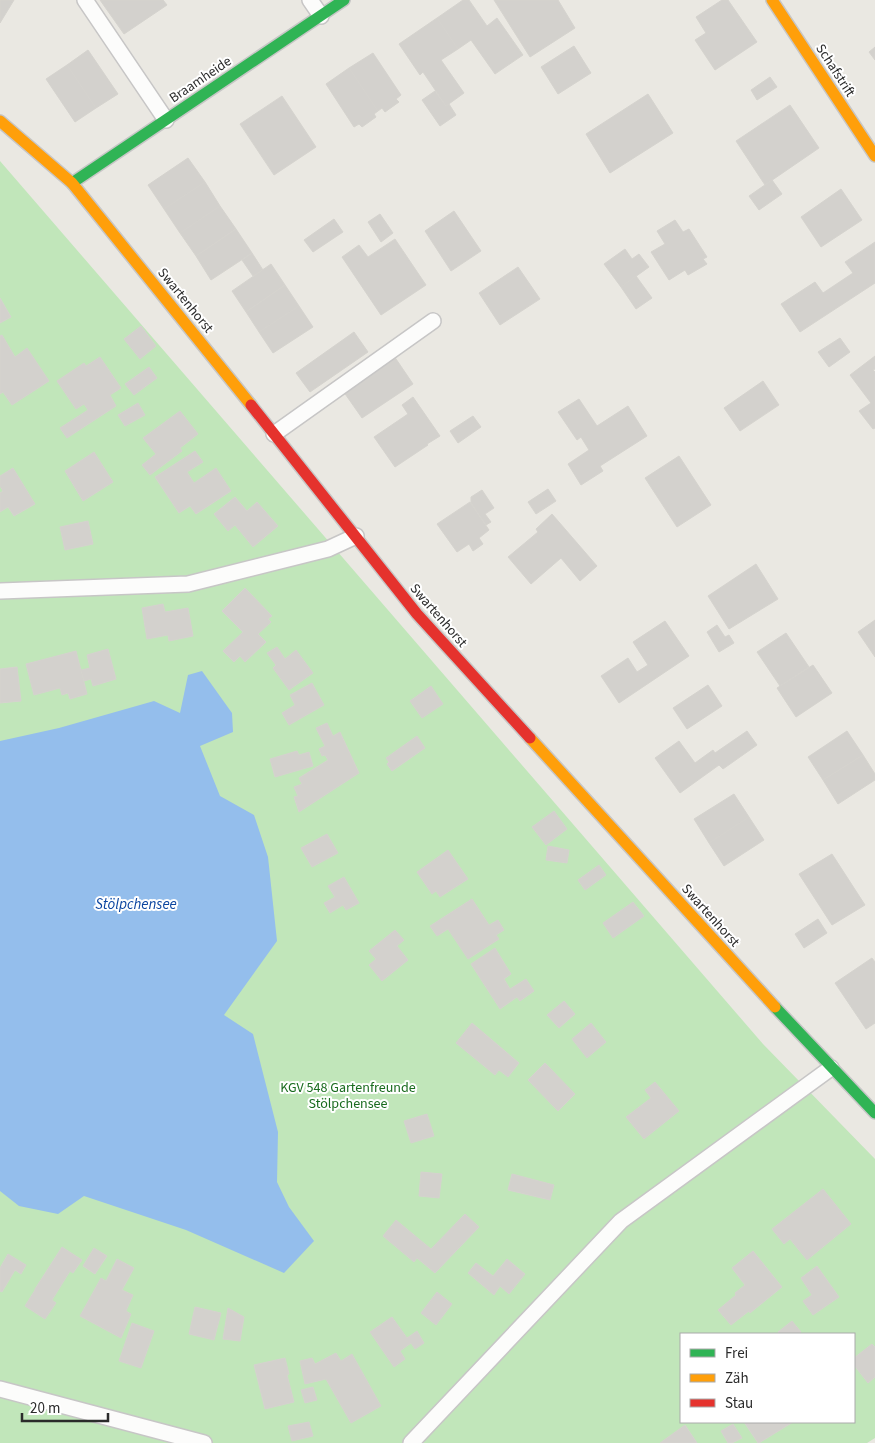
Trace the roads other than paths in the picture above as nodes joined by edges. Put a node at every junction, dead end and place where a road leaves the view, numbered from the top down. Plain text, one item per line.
1 (85, 0) edge
2 (310, 0) edge
3 (344, 0) edge
4 (772, 0) edge
5 (321, 16) junction
6 (166, 120) junction
7 (0, 121) edge
8 (875, 156) edge
9 (72, 182) junction
10 (433, 321) dead end
11 (274, 434) junction
12 (356, 536) junction
13 (0, 591) edge
14 (831, 1068) junction
15 (875, 1113) edge
16 (0, 1389) edge
17 (204, 1443) edge
18 (411, 1443) edge

1 - 6 lane
2 - 5 lane
3 - 5 street, Braamheide
4 - 8 street, Schafstrift
5 - 6 street, Braamheide
6 - 9 street, Braamheide
7 - 9 street, Swartenhorst
9 - 11 street, Swartenhorst
10 - 11 lane
11 - 12 street, Swartenhorst
12 - 13 lane
12 - 14 street, Swartenhorst
14 - 15 street, Swartenhorst
14 - 18 lane
16 - 17 lane

